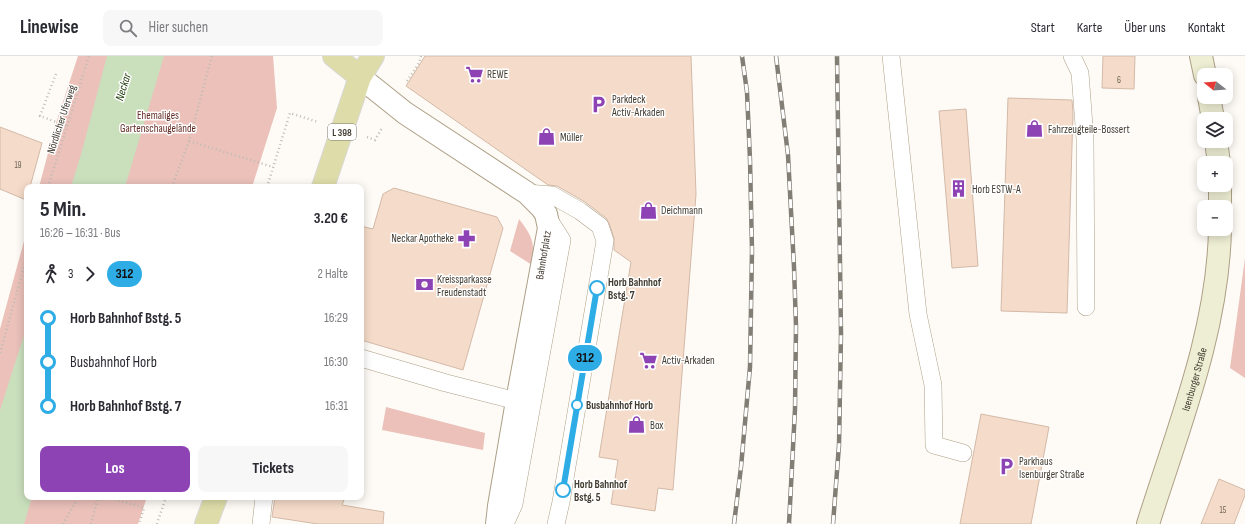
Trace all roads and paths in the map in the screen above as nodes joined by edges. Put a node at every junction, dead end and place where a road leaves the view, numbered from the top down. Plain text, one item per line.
1 (90, 56) edge
2 (212, 56) edge
3 (334, 56) edge
4 (373, 56) edge
5 (891, 56) edge
6 (1072, 56) edge
7 (1201, 56) edge
8 (1204, 68) edge
9 (56, 74) dead end
10 (360, 77) junction
11 (393, 105) junction
12 (67, 126) junction
13 (342, 130) junction
14 (188, 141) junction
15 (273, 167) junction
16 (49, 184) edge
17 (173, 184) edge
18 (268, 184) edge
19 (324, 184) edge
20 (527, 194) junction
21 (546, 214) junction
22 (1219, 236) edge
23 (24, 267) edge
24 (1086, 307) dead end
25 (0, 353) edge
26 (364, 359) edge
27 (517, 401) junction
28 (963, 453) dead end
29 (78, 500) edge
30 (97, 500) edge
31 (117, 500) edge
32 (165, 500) edge
33 (215, 500) edge
34 (264, 500) edge
35 (63, 524) edge
36 (91, 524) edge
37 (140, 524) edge
38 (157, 524) edge
39 (206, 524) edge
40 (261, 524) edge
41 (498, 524) edge
42 (505, 524) edge
43 (556, 524) edge
44 (1148, 524) edge

1 - 12 path, Nördlicher Uferweg
2 - 14 path
3 - 10 main road
4 - 10 main road
5 - 28 lane
6 - 24 lane
7 - 8 street
9 - 12 path
10 - 11 street, Bahnhofplatz
10 - 13 main road, L 398
11 - 13 path
11 - 20 street, Bahnhofplatz
12 - 16 path, Nördlicher Uferweg
13 - 15 path
13 - 19 main road, L 398
14 - 15 path
14 - 17 path
15 - 18 path
20 - 21 street, Bahnhofplatz
20 - 43 lane
21 - 27 street, Bahnhofplatz
21 - 42 lane
22 - 44 street, Isenburger Straße
23 - 25 path
26 - 27 lane
27 - 41 street, Bahnhofplatz
29 - 35 path
30 - 36 path
31 - 37 path
32 - 38 path
33 - 39 main road
34 - 40 lane

